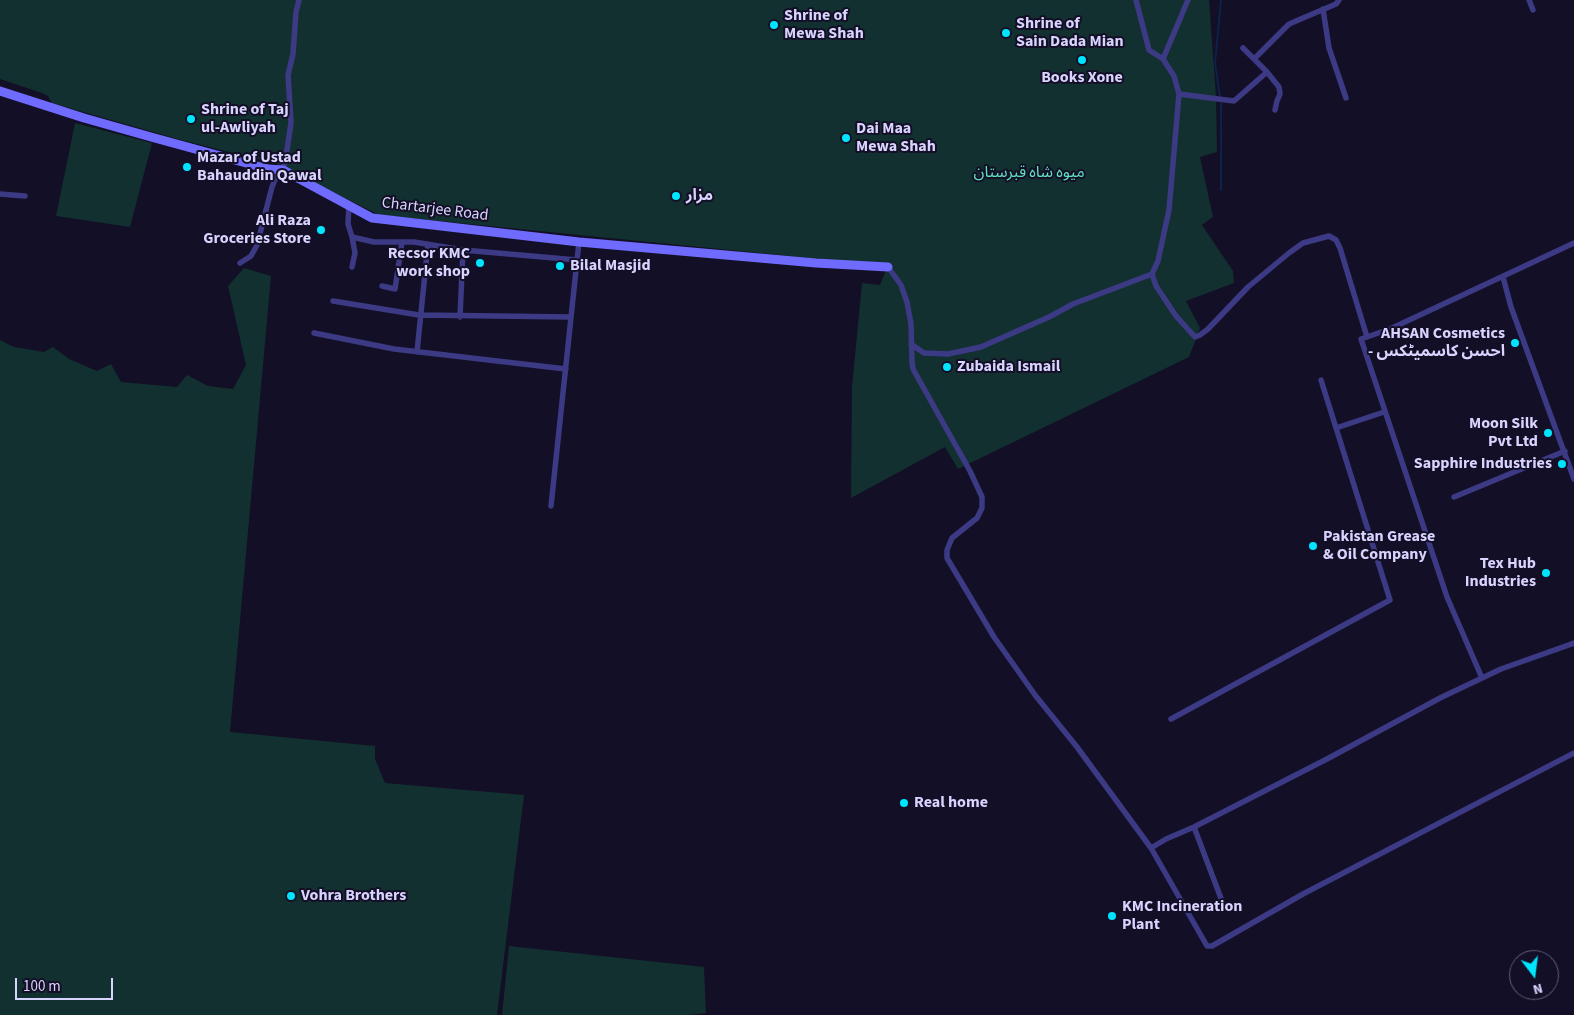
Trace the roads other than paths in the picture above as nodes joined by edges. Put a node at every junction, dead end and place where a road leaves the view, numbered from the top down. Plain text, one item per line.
1 (299, 0) edge
2 (1136, 0) edge
3 (1188, 0) edge
4 (1339, 0) edge
5 (1529, 0) edge
6 (1323, 9) junction
7 (1533, 10) dead end
8 (1243, 48) dead end
9 (1163, 59) junction
10 (1254, 59) junction
11 (1267, 72) junction
12 (0, 91) edge
13 (1180, 94) junction
14 (1346, 98) dead end
15 (1275, 110) dead end
16 (283, 170) junction
17 (0, 194) edge
18 (25, 196) dead end
19 (349, 204) junction
20 (352, 237) junction
21 (402, 242) junction
22 (579, 242) junction
23 (1574, 243) edge
24 (428, 244) junction
25 (463, 250) junction
26 (577, 260) junction
27 (240, 264) dead end
28 (352, 267) dead end
29 (888, 267) joint
30 (1152, 274) junction
31 (1503, 276) junction
32 (382, 286) dead end
33 (333, 301) dead end
34 (421, 316) junction
35 (460, 317) junction
36 (571, 317) junction
37 (314, 333) dead end
38 (1367, 337) junction
39 (911, 344) junction
40 (417, 352) junction
41 (566, 369) junction
42 (1321, 380) dead end
43 (1384, 412) junction
44 (1336, 428) junction
45 (1565, 450) junction
46 (1574, 479) edge
47 (1454, 497) dead end
48 (551, 506) dead end
49 (1574, 643) edge
50 (1482, 678) junction
51 (1171, 719) dead end
52 (1574, 753) edge
53 (1194, 827) junction
54 (1152, 848) junction
55 (1225, 909) dead end

1 - 16 street
2 - 9 street
3 - 9 street
4 - 6 street
5 - 7 street
6 - 10 street
6 - 14 street
8 - 10 street
9 - 13 street
10 - 11 street
11 - 13 street
11 - 15 street
12 - 16 street, Chartarjee Road
13 - 30 street
16 - 19 street, Chartarjee Road
16 - 27 street
17 - 18 street
19 - 20 street
19 - 22 street, Chartarjee Road
20 - 21 street
20 - 28 street
21 - 24 street
21 - 32 street
22 - 26 street
22 - 29 street, Chartarjee Road
23 - 31 street
24 - 25 street
24 - 34 street
25 - 26 street
25 - 35 street
26 - 36 street
29 - 39 street
30 - 38 street
30 - 39 street
31 - 38 street
31 - 45 street
33 - 34 street
34 - 35 street
34 - 40 street
35 - 36 street
36 - 41 street
37 - 40 street
38 - 43 street
39 - 54 street
40 - 41 street
41 - 48 street
42 - 44 street
43 - 44 street
43 - 50 street
44 - 51 street
45 - 46 street
45 - 47 street
49 - 50 street
50 - 53 street
52 - 54 street
53 - 54 street
53 - 55 street

